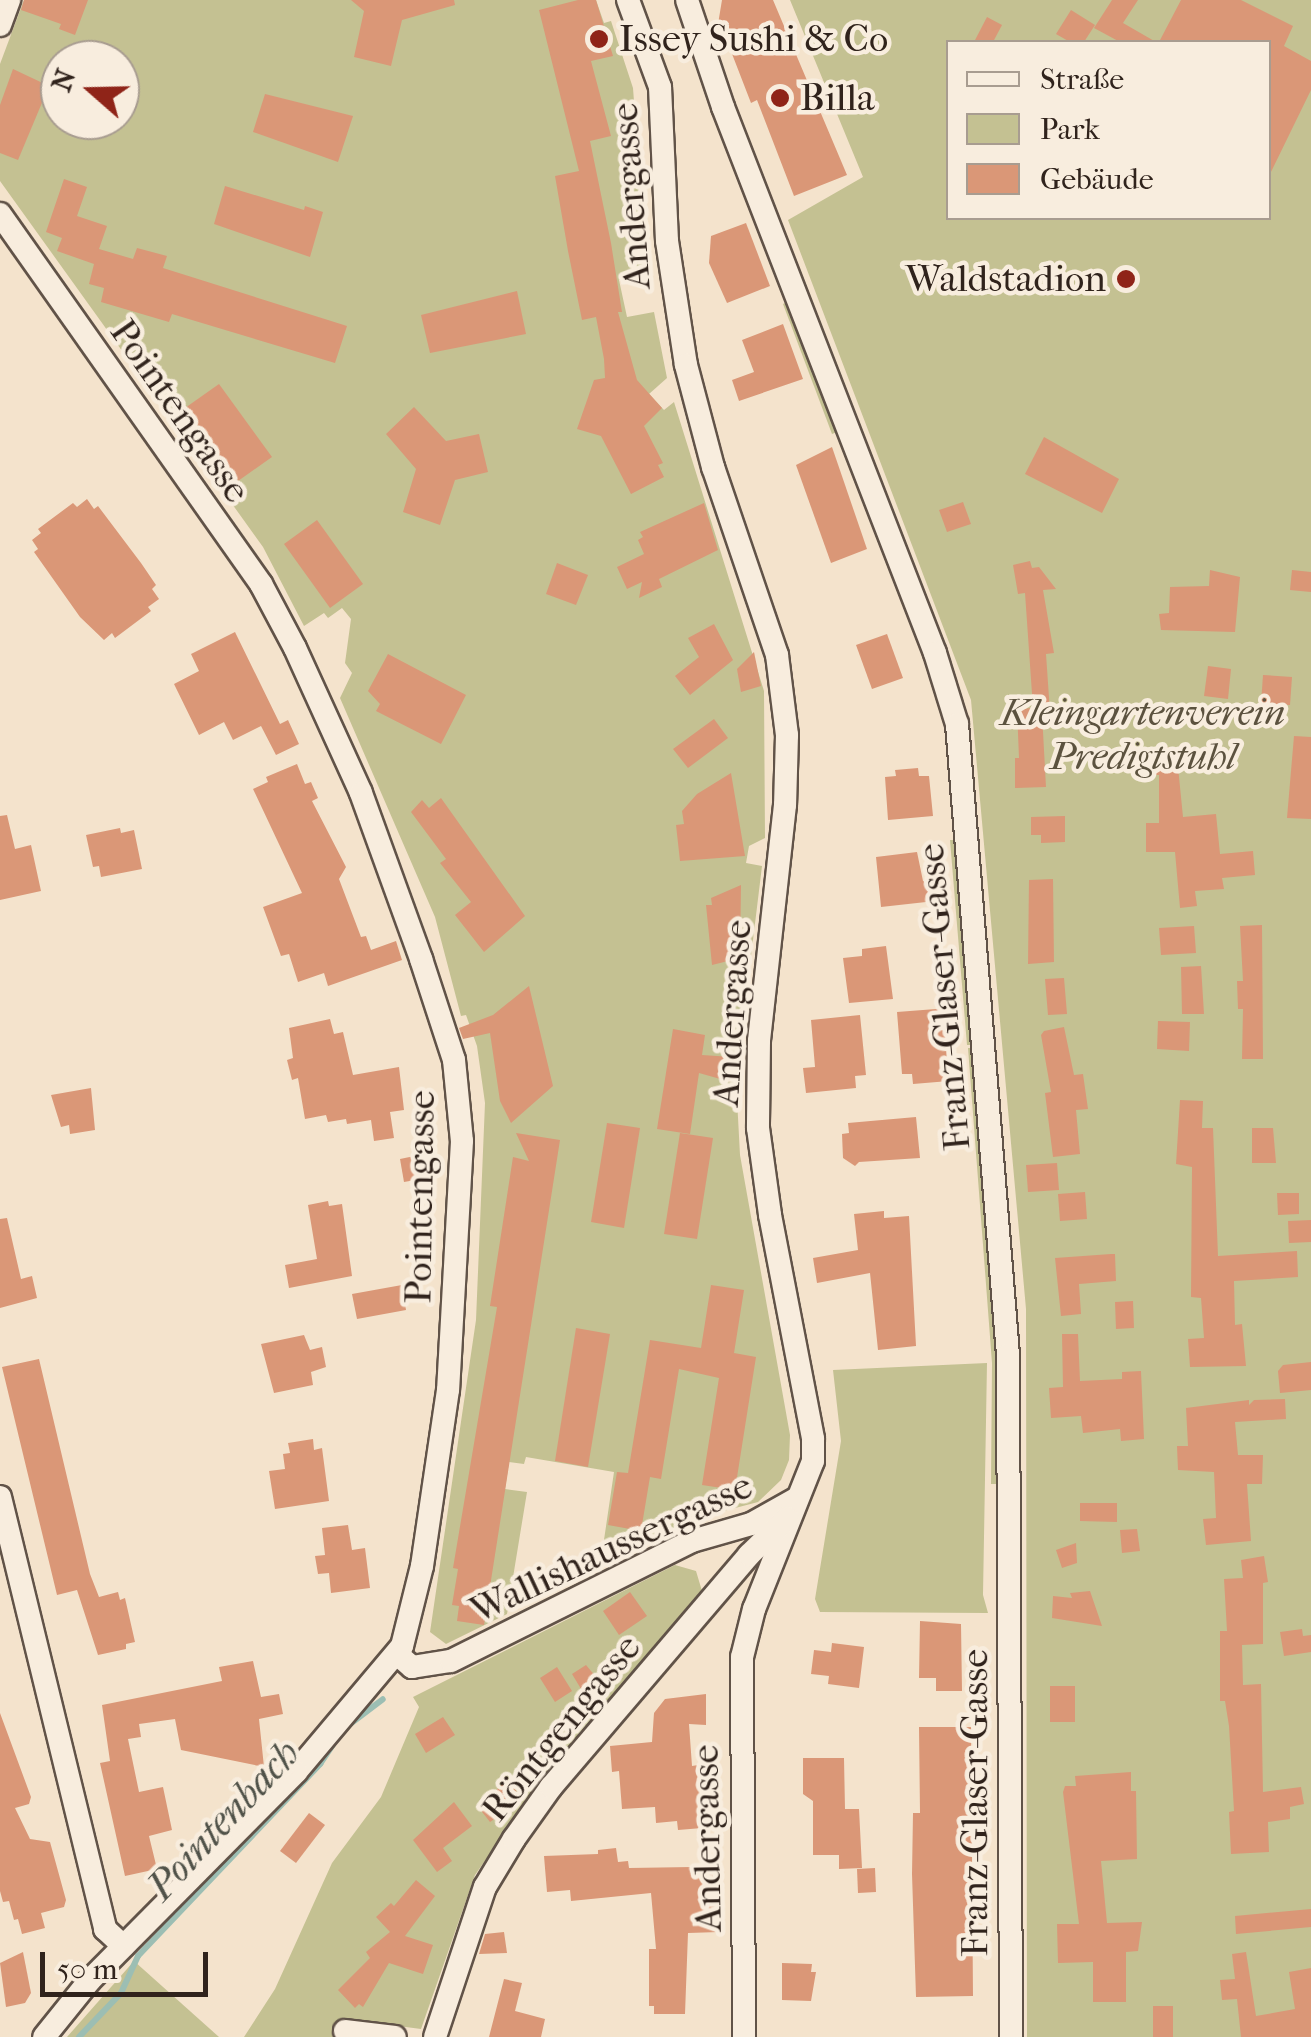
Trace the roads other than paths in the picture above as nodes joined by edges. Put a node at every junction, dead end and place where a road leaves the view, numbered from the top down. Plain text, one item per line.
1 (9, 0) edge
2 (628, 0) edge
3 (687, 0) edge
4 (0, 24) edge
5 (0, 214) edge
6 (0, 1497) edge
7 (798, 1498) junction
8 (5, 1542) edge
9 (396, 1654) junction
10 (122, 1946) junction
11 (345, 2031) dead end
12 (44, 2037) edge
13 (395, 2037) edge
14 (436, 2037) edge
15 (744, 2037) edge
16 (1011, 2037) edge

1 - 4 street
2 - 7 street, Andergasse
3 - 16 street, Franz-Glaser-Gasse
5 - 9 street, Pointengasse
6 - 8 street
7 - 9 street, Wallishaussergasse
7 - 14 street, Röntgengasse
7 - 15 street, Andergasse
8 - 10 street
9 - 10 street, Pointengasse
10 - 12 street, Pointengasse
11 - 13 street

